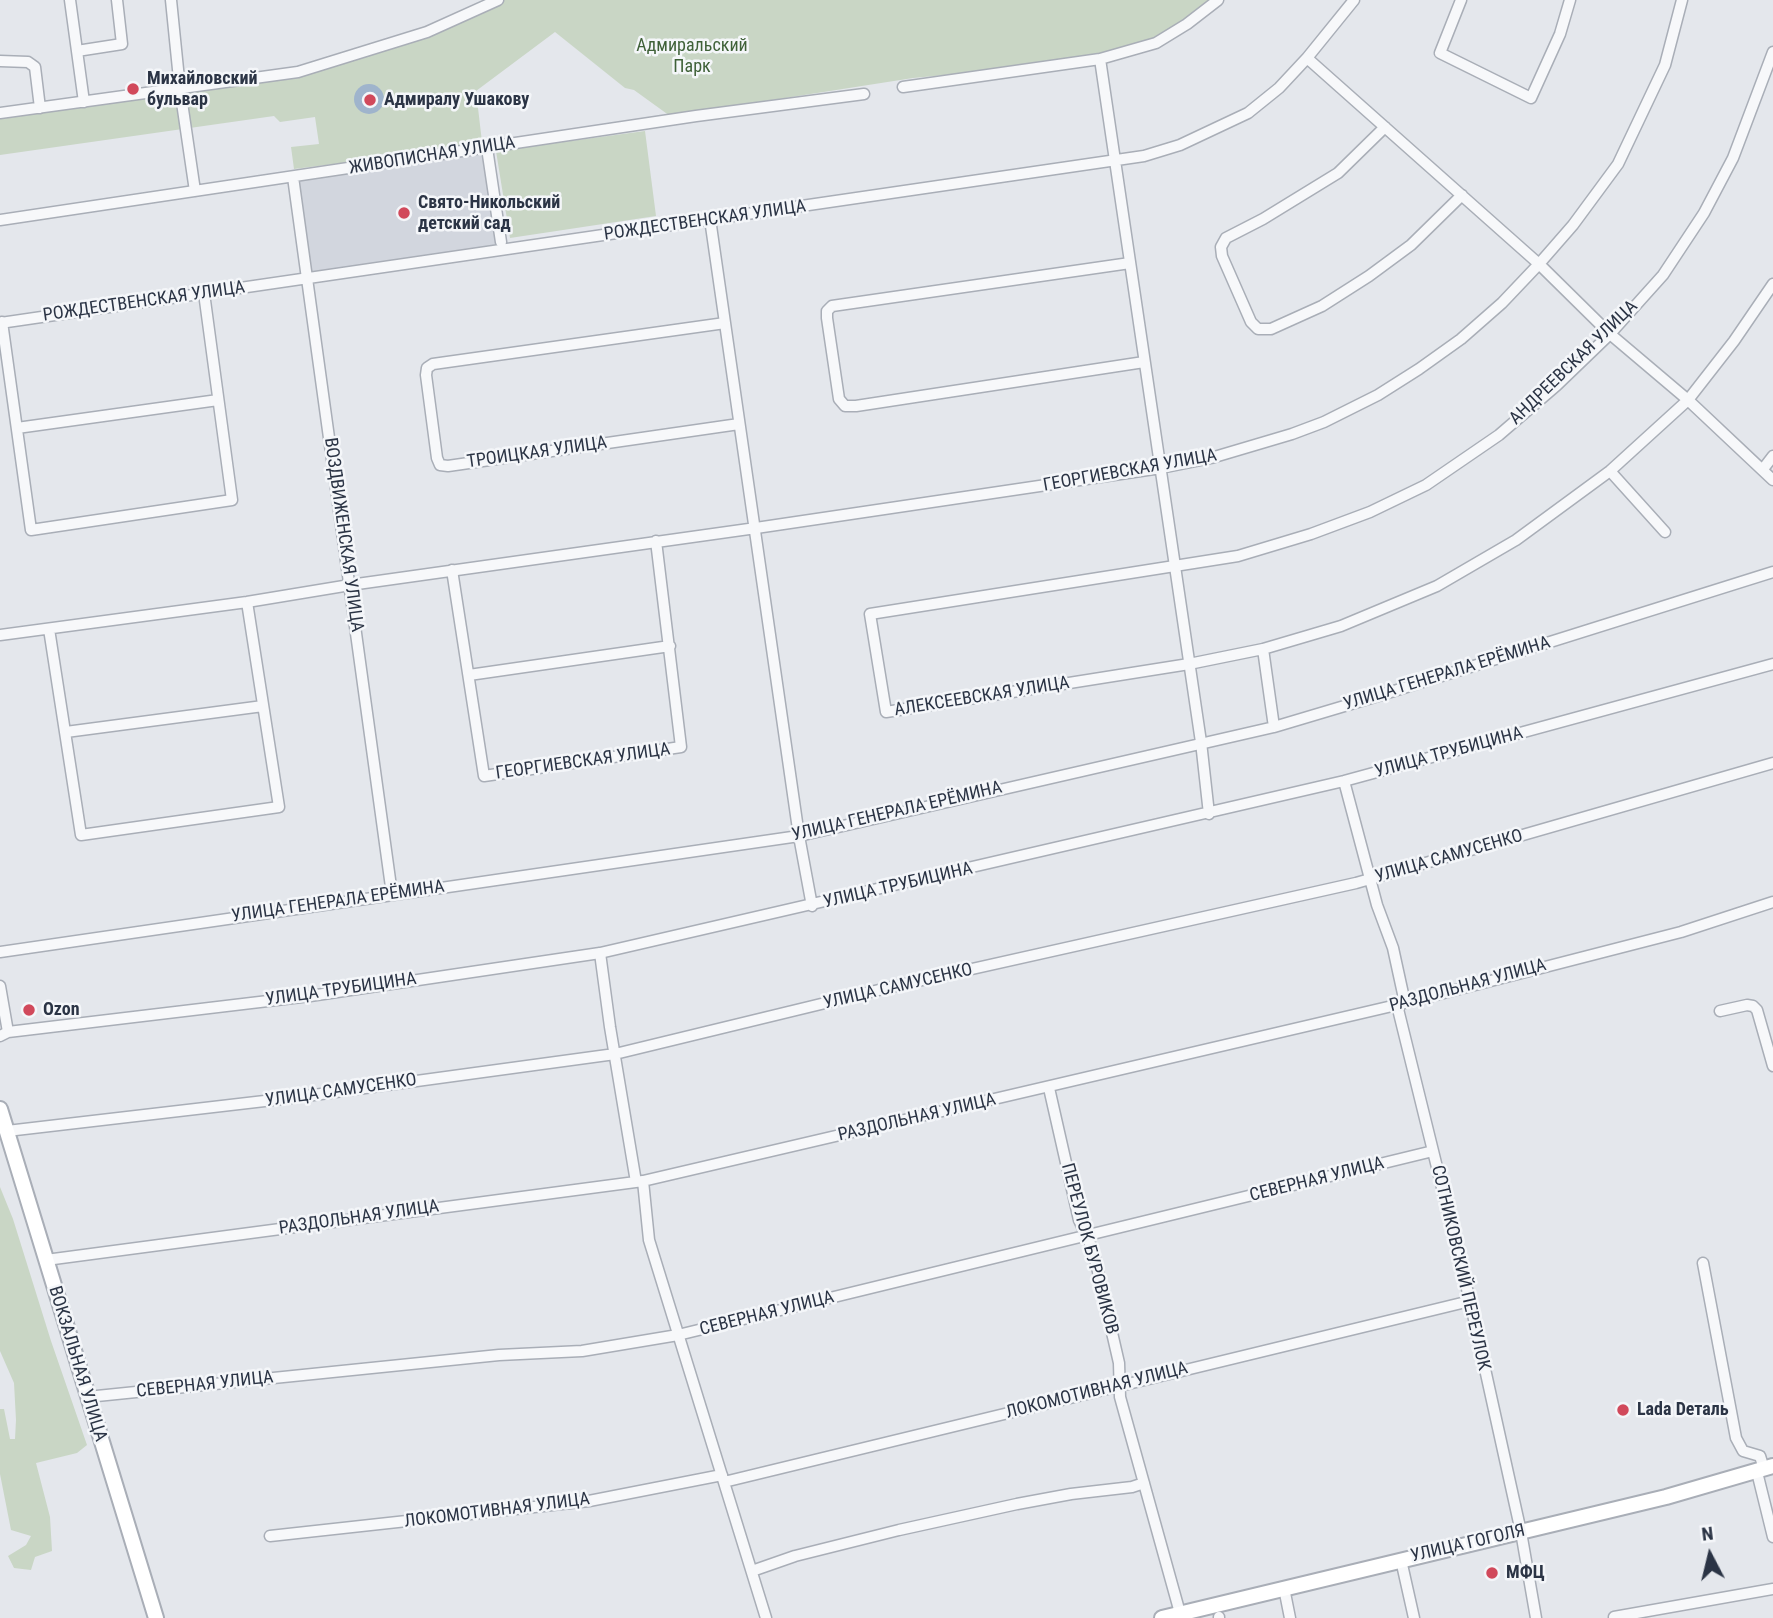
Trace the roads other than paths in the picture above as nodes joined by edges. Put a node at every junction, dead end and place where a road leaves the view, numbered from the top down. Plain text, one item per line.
1 (70, 0) edge
2 (117, 0) edge
3 (172, 0) edge
4 (498, 0) edge
5 (1218, 0) edge
6 (1354, 0) edge
7 (1461, 0) edge
8 (1570, 0) edge
9 (1682, 0) edge
10 (77, 51) junction
11 (1773, 52) edge
12 (1307, 58) junction
13 (1100, 59) junction
14 (0, 61) edge
15 (903, 87) dead end
16 (180, 89) junction
17 (864, 94) dead end
18 (84, 102) junction
19 (40, 108) junction
20 (0, 113) edge
21 (1385, 127) junction
22 (488, 148) junction
23 (1115, 162) junction
24 (293, 177) junction
25 (195, 191) junction
26 (1462, 195) junction
27 (710, 219) junction
28 (0, 220) edge
29 (501, 242) dead end
30 (1130, 263) junction
31 (1539, 264) junction
32 (308, 278) junction
33 (1773, 284) edge
34 (204, 293) junction
35 (1, 322) edge
36 (725, 323) junction
37 (1610, 334) junction
38 (1144, 362) junction
39 (218, 400) junction
40 (1688, 400) junction
41 (739, 424) junction
42 (17, 428) junction
43 (1773, 456) edge
44 (1161, 468) junction
45 (1763, 469) junction
46 (1610, 471) junction
47 (1773, 480) edge
48 (756, 528) junction
49 (1665, 532) dead end
50 (656, 541) junction
51 (1174, 566) junction
52 (452, 570) junction
53 (1773, 572) edge
54 (350, 585) junction
55 (247, 602) junction
56 (50, 629) junction
57 (0, 635) edge
58 (670, 646) junction
59 (1263, 649) junction
60 (1189, 664) junction
61 (1773, 664) edge
62 (469, 675) junction
63 (263, 706) junction
64 (1274, 727) junction
65 (65, 732) junction
66 (1201, 742) junction
67 (1773, 763) edge
68 (1344, 781) junction
69 (1209, 814) junction
70 (799, 836) junction
71 (1371, 879) junction
72 (392, 894) junction
73 (1773, 902) edge
74 (812, 906) junction
75 (0, 952) edge
76 (600, 953) junction
77 (0, 986) edge
78 (1401, 1004) junction
79 (1720, 1012) dead end
80 (4, 1034) edge
81 (615, 1054) junction
82 (1773, 1066) edge
83 (1049, 1088) junction
84 (0, 1109) edge
85 (7, 1131) junction
86 (1433, 1151) junction
87 (639, 1181) junction
88 (1086, 1237) junction
89 (46, 1260) junction
90 (1703, 1263) dead end
91 (1469, 1301) junction
92 (678, 1335) junction
93 (1120, 1384) junction
94 (87, 1397) junction
95 (1764, 1469) edge
96 (723, 1479) junction
97 (1144, 1483) junction
98 (1521, 1532) junction
99 (271, 1536) dead end
100 (1773, 1537) edge
101 (1401, 1560) junction
102 (752, 1571) junction
103 (1284, 1588) junction
104 (1773, 1589) edge
105 (1180, 1614) junction
106 (1614, 1617) edge
107 (156, 1618) edge
108 (766, 1618) edge
109 (1162, 1618) edge
110 (1290, 1618) edge
111 (1414, 1618) edge
112 (1536, 1618) edge

1 - 10 street
2 - 10 street
3 - 16 street
4 - 16 street
5 - 13 street
6 - 12 street, РОЖДЕСТВЕНСКАЯ УЛИЦА
7 - 8 street
9 - 31 street, ГЕОРГИЕВСКАЯ УЛИЦА
10 - 18 street
11 - 37 street, АНДРЕЕВСКАЯ УЛИЦА
12 - 21 street
12 - 23 street, РОЖДЕСТВЕНСКАЯ УЛИЦА
13 - 15 street
13 - 23 street
14 - 19 street
16 - 18 street
16 - 25 street
17 - 22 street, ЖИВОПИСНАЯ УЛИЦА
18 - 19 street
19 - 20 street
21 - 26 street
21 - 26 street
22 - 24 street, ЖИВОПИСНАЯ УЛИЦА
22 - 29 street
23 - 27 street, РОЖДЕСТВЕНСКАЯ УЛИЦА
23 - 30 street
24 - 25 street, ЖИВОПИСНАЯ УЛИЦА
24 - 32 street, ВОЗДВИЖЕНСКАЯ УЛИЦА
25 - 28 street, ЖИВОПИСНАЯ УЛИЦА
26 - 31 street
27 - 32 street, РОЖДЕСТВЕНСКАЯ УЛИЦА
27 - 36 street
30 - 38 street
30 - 38 street
31 - 37 street
31 - 44 street, ГЕОРГИЕВСКАЯ УЛИЦА
32 - 34 street, РОЖДЕСТВЕНСКАЯ УЛИЦА
32 - 54 street, ВОЗДВИЖЕНСКАЯ УЛИЦА
33 - 40 street
34 - 35 street, РОЖДЕСТВЕНСКАЯ УЛИЦА
34 - 39 street
35 - 42 street
36 - 41 street
36 - 41 street, ТРОИЦКАЯ УЛИЦА
37 - 40 street
37 - 51 street, АНДРЕЕВСКАЯ УЛИЦА
38 - 44 street
39 - 42 street
39 - 42 street
40 - 45 street
40 - 46 street
41 - 48 street
43 - 45 street
44 - 48 street, ГЕОРГИЕВСКАЯ УЛИЦА
44 - 51 street
45 - 47 street
46 - 49 street
46 - 59 street
48 - 50 street, ГЕОРГИЕВСКАЯ УЛИЦА
48 - 70 street
50 - 52 street, ГЕОРГИЕВСКАЯ УЛИЦА
50 - 58 street, ГЕОРГИЕВСКАЯ УЛИЦА
51 - 60 street
51 - 60 street, АЛЕКСЕЕВСКАЯ УЛИЦА
52 - 54 street, ГЕОРГИЕВСКАЯ УЛИЦА
52 - 62 street, ГЕОРГИЕВСКАЯ УЛИЦА
53 - 64 street, УЛИЦА ГЕНЕРАЛА ЕРЁМИНА
54 - 55 street, ГЕОРГИЕВСКАЯ УЛИЦА
54 - 72 street, ВОЗДВИЖЕНСКАЯ УЛИЦА
55 - 56 street, ГЕОРГИЕВСКАЯ УЛИЦА
55 - 63 street
56 - 57 street, ГЕОРГИЕВСКАЯ УЛИЦА
56 - 65 street
58 - 62 street
58 - 62 street, ГЕОРГИЕВСКАЯ УЛИЦА
59 - 60 street
59 - 64 street
60 - 66 street
61 - 68 street, УЛИЦА ТРУБИЦИНА
63 - 65 street
63 - 65 street
64 - 66 street, УЛИЦА ГЕНЕРАЛА ЕРЁМИНА
66 - 69 street
66 - 70 street, УЛИЦА ГЕНЕРАЛА ЕРЁМИНА
67 - 71 street, УЛИЦА САМУСЕНКО
68 - 69 street, УЛИЦА ТРУБИЦИНА
68 - 71 street, СОТНИКОВСКИЙ ПЕРЕУЛОК
69 - 74 street, УЛИЦА ТРУБИЦИНА
70 - 72 street, УЛИЦА ГЕНЕРАЛА ЕРЁМИНА
70 - 74 street
71 - 78 street, СОТНИКОВСКИЙ ПЕРЕУЛОК
71 - 81 street, УЛИЦА САМУСЕНКО
72 - 75 street, УЛИЦА ГЕНЕРАЛА ЕРЁМИНА
73 - 78 street, РАЗДОЛЬНАЯ УЛИЦА
74 - 76 street, УЛИЦА ТРУБИЦИНА
76 - 80 street, УЛИЦА ТРУБИЦИНА
76 - 81 street
77 - 80 street
78 - 83 street, РАЗДОЛЬНАЯ УЛИЦА
78 - 86 street, СОТНИКОВСКИЙ ПЕРЕУЛОК
79 - 82 street
81 - 85 street, УЛИЦА САМУСЕНКО
81 - 87 street
83 - 87 street, РАЗДОЛЬНАЯ УЛИЦА
83 - 88 street, ПЕРЕУЛОК БУРОВИКОВ
84 - 85 main road, ВОКЗАЛЬНАЯ УЛИЦА
85 - 89 main road, ВОКЗАЛЬНАЯ УЛИЦА
86 - 88 street, СЕВЕРНАЯ УЛИЦА
86 - 91 street, СОТНИКОВСКИЙ ПЕРЕУЛОК
87 - 89 street, РАЗДОЛЬНАЯ УЛИЦА
87 - 92 street
88 - 92 street, СЕВЕРНАЯ УЛИЦА
88 - 93 street, ПЕРЕУЛОК БУРОВИКОВ
89 - 94 main road, ВОКЗАЛЬНАЯ УЛИЦА
90 - 95 street
91 - 93 street, ЛОКОМОТИВНАЯ УЛИЦА
91 - 98 street, СОТНИКОВСКИЙ ПЕРЕУЛОК
92 - 94 street, СЕВЕРНАЯ УЛИЦА
92 - 96 street
93 - 96 street, ЛОКОМОТИВНАЯ УЛИЦА
93 - 97 street, ПЕРЕУЛОК БУРОВИКОВ
94 - 107 main road, ВОКЗАЛЬНАЯ УЛИЦА
95 - 98 main road, УЛИЦА ГОГОЛЯ
95 - 100 street
96 - 99 street, ЛОКОМОТИВНАЯ УЛИЦА
96 - 102 street
97 - 102 street
97 - 105 street, ПЕРЕУЛОК БУРОВИКОВ
98 - 101 main road, УЛИЦА ГОГОЛЯ
98 - 112 street, СОТНИКОВСКИЙ ПЕРЕУЛОК
101 - 103 main road, УЛИЦА ГОГОЛЯ
101 - 111 street
102 - 108 street
103 - 105 main road, УЛИЦА ГОГОЛЯ
103 - 110 street
104 - 106 street
105 - 109 main road, УЛИЦА ГОГОЛЯ

